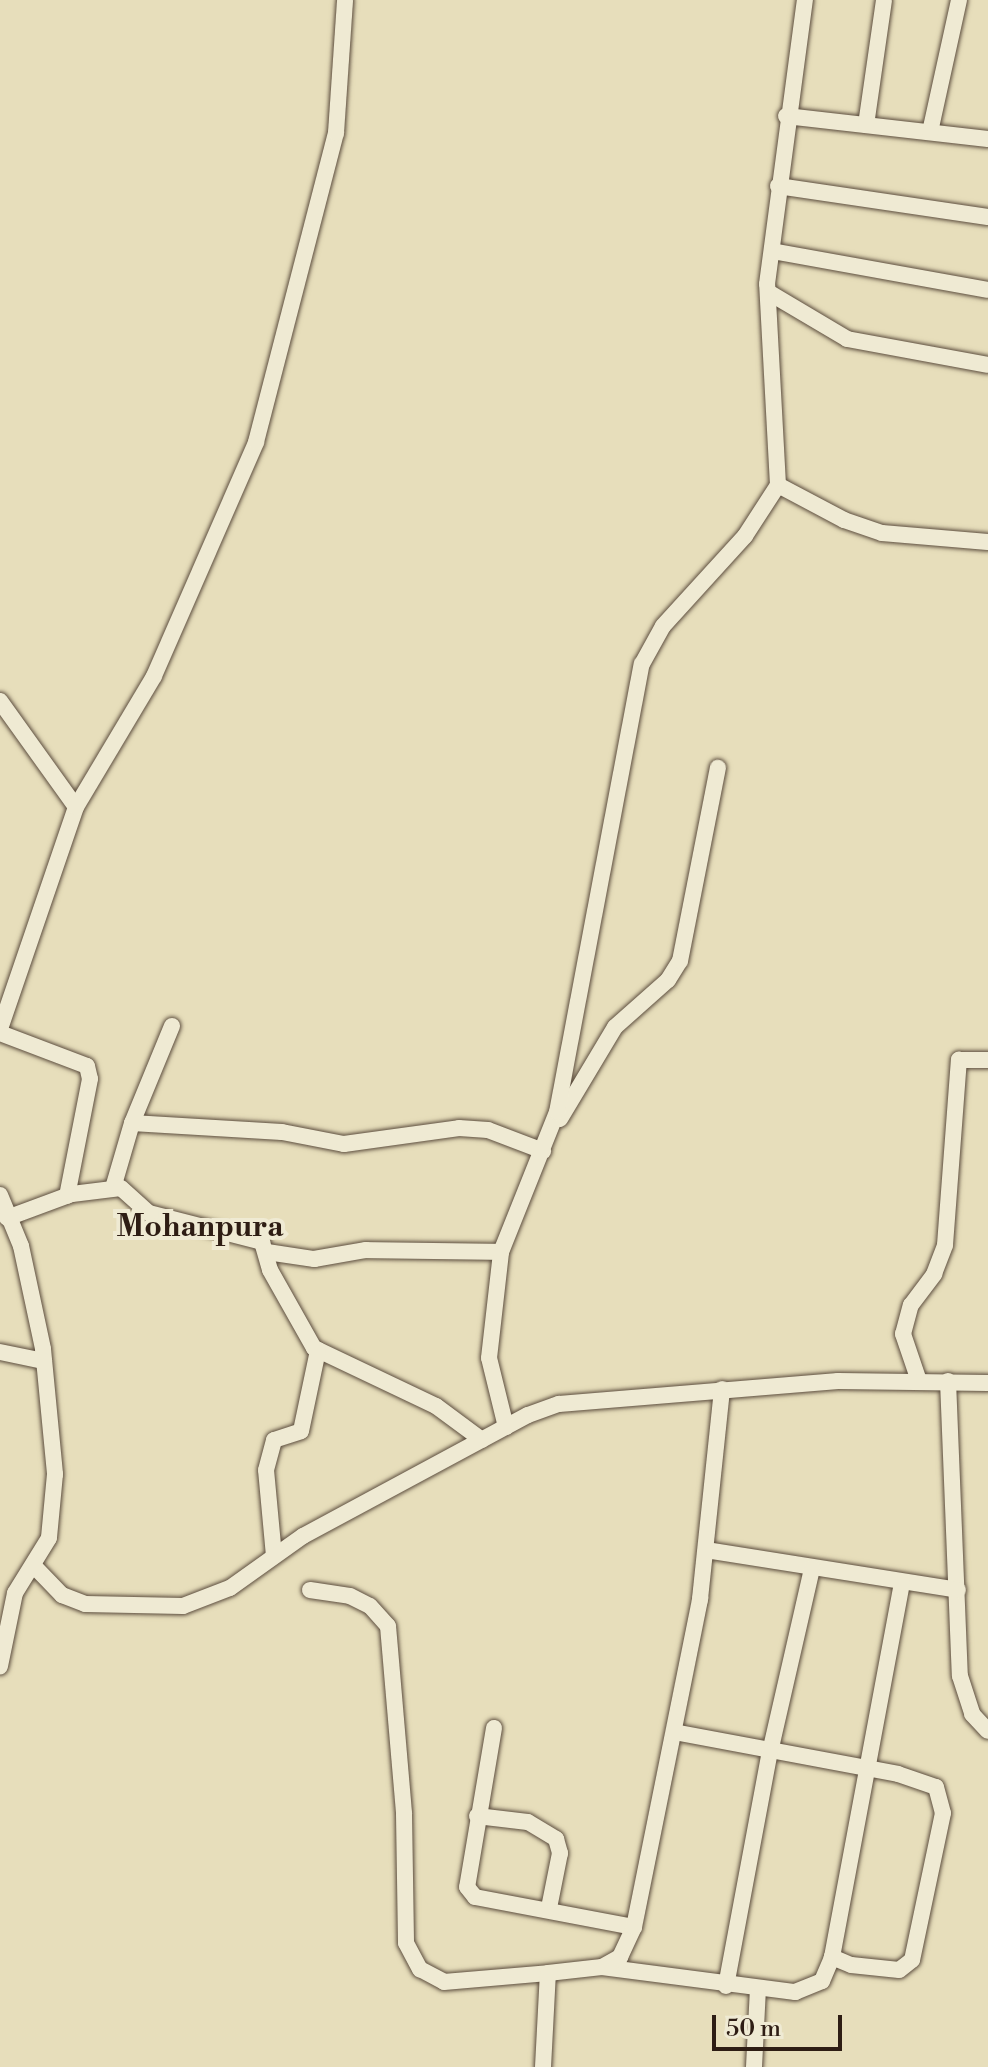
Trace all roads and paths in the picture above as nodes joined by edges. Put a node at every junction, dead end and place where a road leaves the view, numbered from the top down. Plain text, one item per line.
1 (345, 0) edge
2 (805, 0) edge
3 (884, 0) edge
4 (959, 0) edge
5 (786, 116) junction
6 (866, 125) junction
7 (930, 132) junction
8 (988, 139) edge
9 (778, 186) junction
10 (988, 217) edge
11 (772, 251) junction
12 (988, 290) edge
13 (768, 292) junction
14 (988, 365) edge
15 (778, 485) junction
16 (988, 542) edge
17 (0, 701) edge
18 (718, 768) dead end
19 (76, 807) junction
20 (172, 1026) dead end
21 (0, 1031) edge
22 (988, 1060) edge
23 (132, 1123) junction
24 (546, 1143) junction
25 (113, 1188) junction
26 (0, 1195) edge
27 (67, 1196) junction
28 (4, 1217) edge
29 (267, 1252) junction
30 (501, 1252) junction
31 (318, 1350) junction
32 (0, 1352) edge
33 (44, 1361) junction
34 (919, 1381) junction
35 (948, 1381) junction
36 (988, 1383) edge
37 (722, 1389) junction
38 (506, 1427) junction
39 (482, 1440) junction
40 (706, 1550) junction
41 (274, 1556) junction
42 (33, 1565) junction
43 (812, 1568) junction
44 (902, 1583) junction
45 (310, 1590) dead end
46 (958, 1590) junction
47 (0, 1666) edge
48 (494, 1728) dead end
49 (988, 1731) edge
50 (674, 1732) junction
51 (770, 1752) junction
52 (867, 1769) junction
53 (477, 1816) junction
54 (549, 1908) junction
55 (634, 1927) junction
56 (832, 1957) junction
57 (602, 1967) junction
58 (548, 1973) junction
59 (726, 1986) junction
60 (758, 1989) junction
61 (543, 2067) edge
62 (754, 2067) edge

1 - 19 street
2 - 5 street
3 - 6 street
4 - 7 street
5 - 6 street
5 - 9 street
6 - 7 street
7 - 8 street
9 - 10 street
9 - 11 street
11 - 12 street
11 - 13 street
13 - 14 street
13 - 15 street
15 - 16 street
15 - 24 street
17 - 19 street
18 - 24 street
19 - 21 street
20 - 23 street
21 - 27 street
22 - 34 street
23 - 24 street
23 - 25 street
24 - 30 street
25 - 27 street
25 - 29 street
26 - 28 street
27 - 28 street
28 - 33 street
29 - 30 street
29 - 31 street
30 - 38 street
31 - 39 street
31 - 41 street
32 - 33 street
33 - 42 street
34 - 35 street
34 - 37 street
35 - 36 street
35 - 46 street
37 - 38 street
37 - 40 street
38 - 39 street
39 - 41 street
40 - 43 street
40 - 50 street
41 - 42 street
42 - 47 street
43 - 44 street
43 - 51 street
44 - 46 street
44 - 52 street
45 - 58 street
46 - 49 street
48 - 53 street
50 - 51 street
50 - 55 street
51 - 52 street
51 - 59 street
52 - 56 street
52 - 56 street
53 - 54 street
53 - 54 street
54 - 55 street
55 - 57 street
56 - 60 street
57 - 58 street
57 - 59 street
58 - 61 street
59 - 60 street
60 - 62 street

